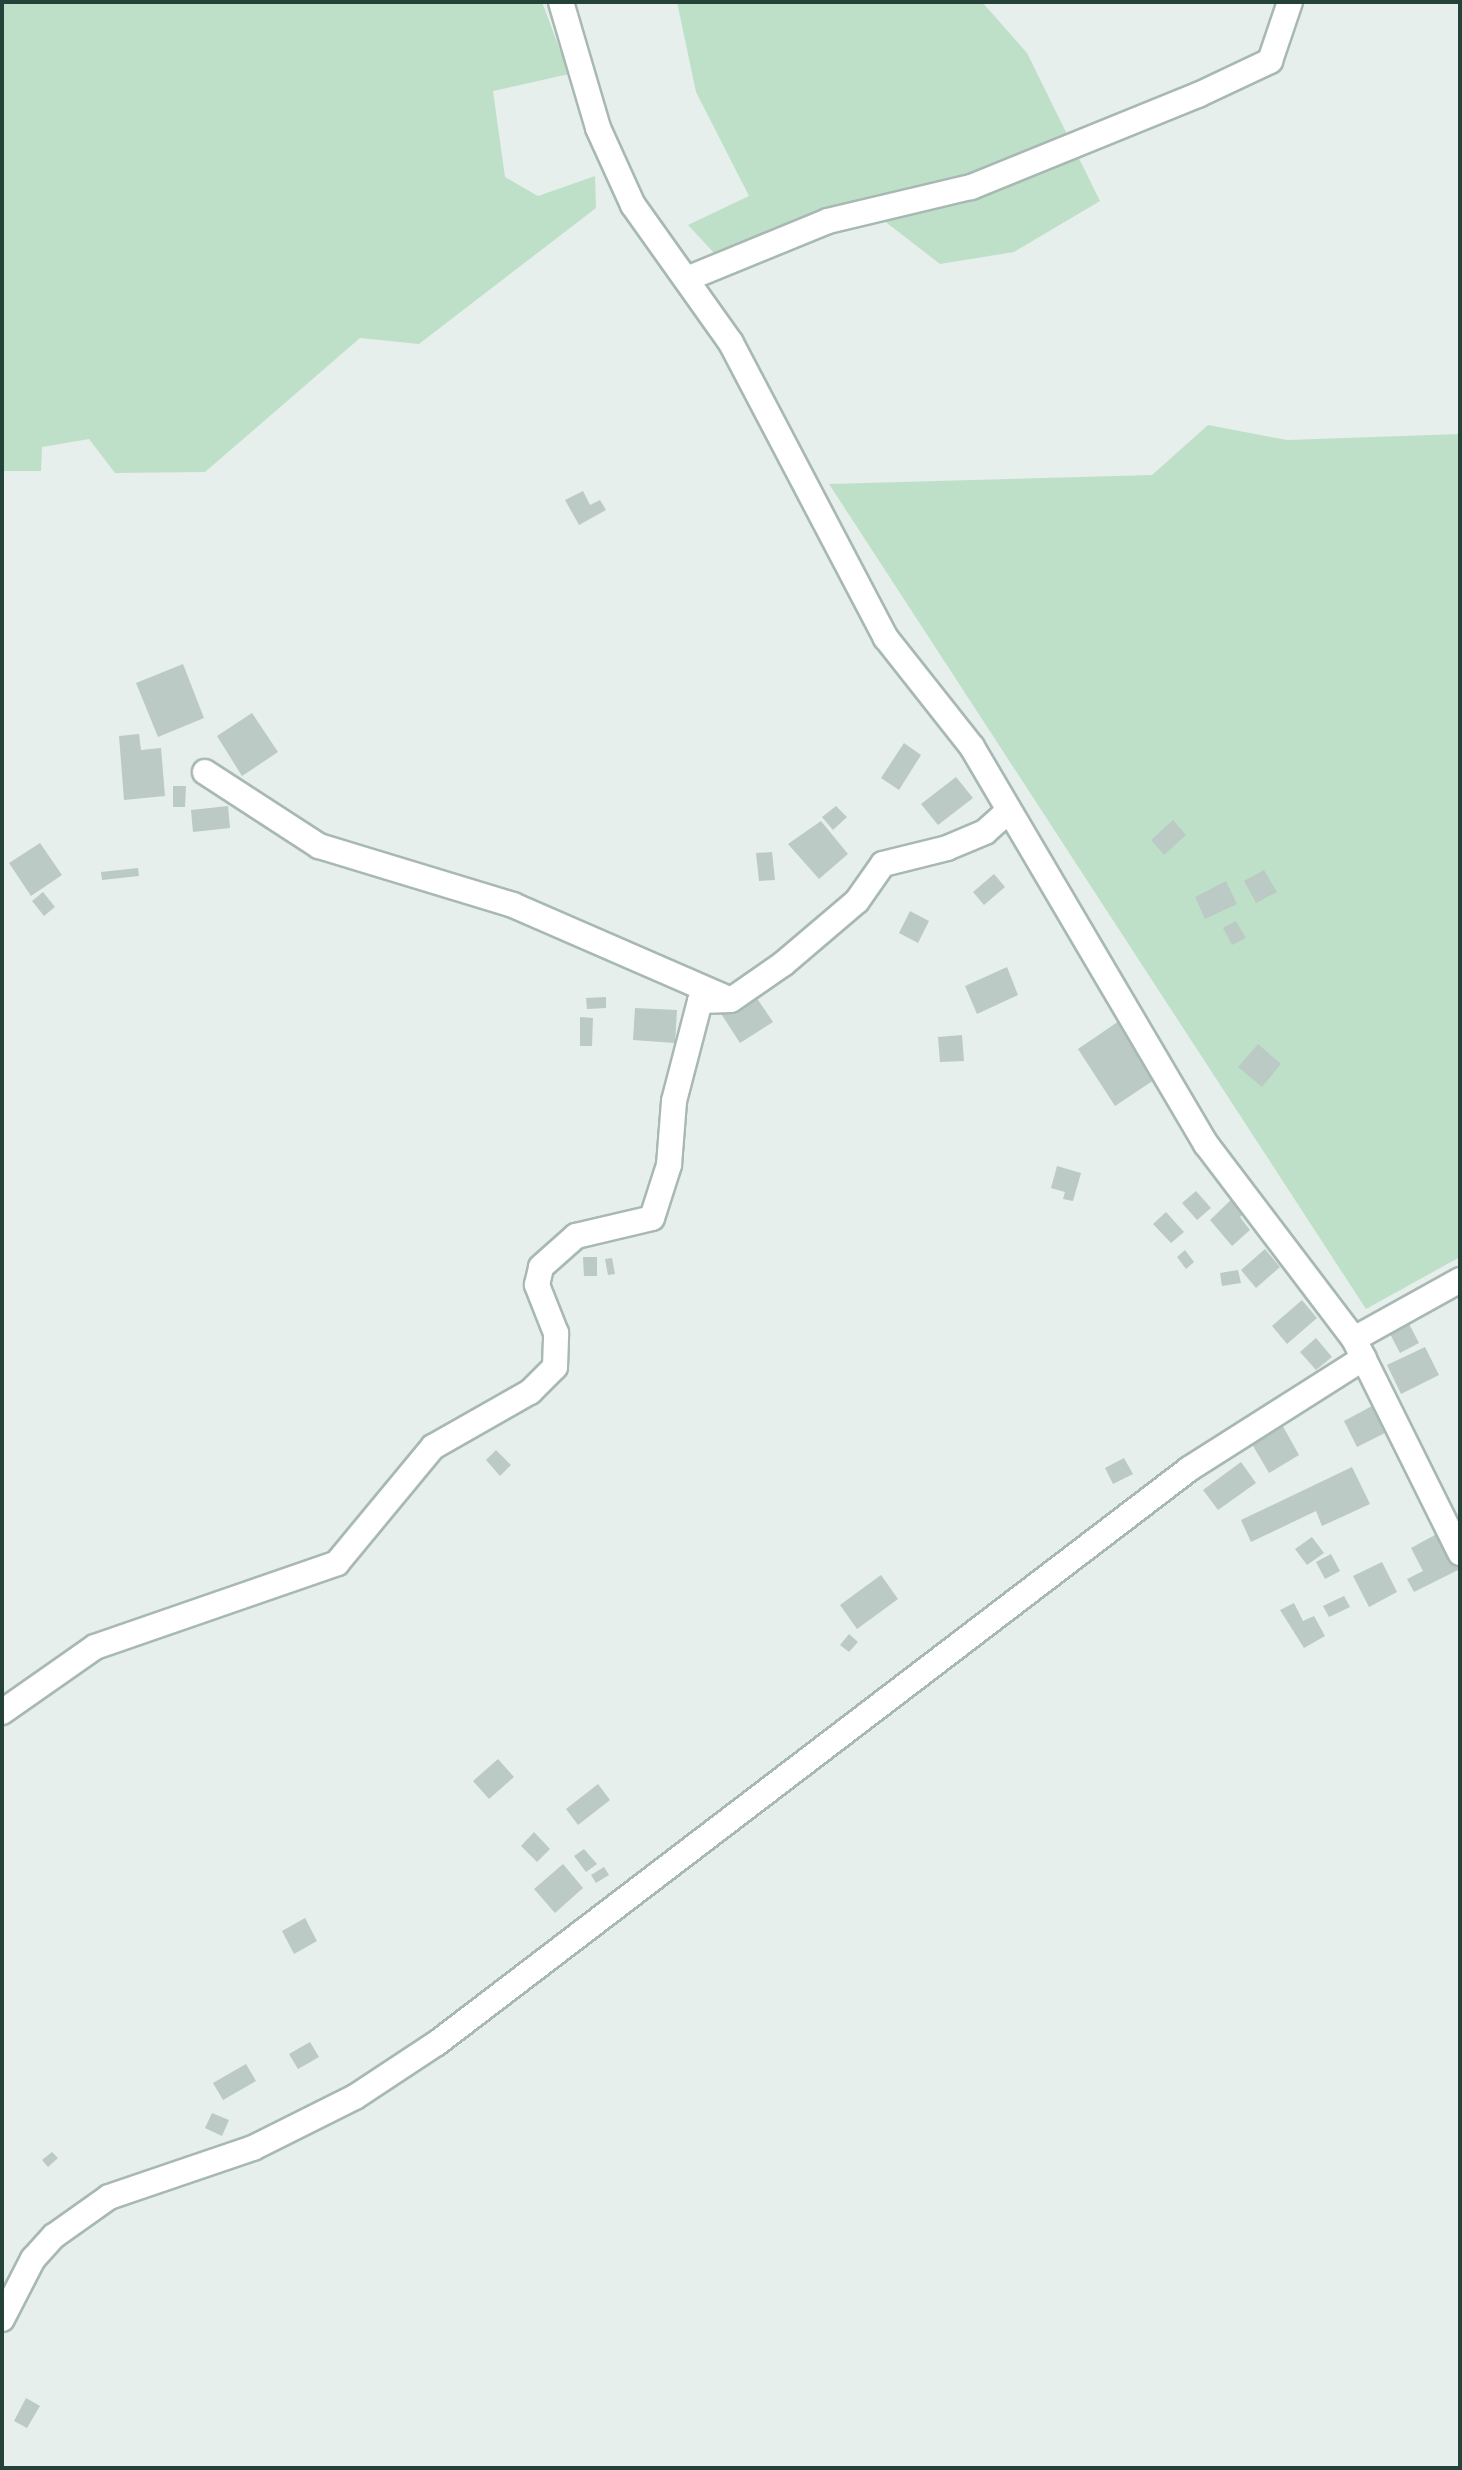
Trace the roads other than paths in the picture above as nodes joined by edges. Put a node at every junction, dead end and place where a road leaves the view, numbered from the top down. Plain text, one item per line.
1 (561, 2) edge
2 (1290, 2) edge
3 (689, 278) junction
4 (205, 772) dead end
5 (1008, 811) junction
6 (731, 1000) junction
7 (1460, 1280) edge
8 (1359, 1348) junction
9 (1460, 1553) edge
10 (2, 1712) edge
11 (2, 2319) edge

1 - 3 street
2 - 3 street
3 - 5 street
4 - 6 street
5 - 6 street
5 - 8 street
6 - 10 street
7 - 8 street
8 - 9 street
8 - 11 street

